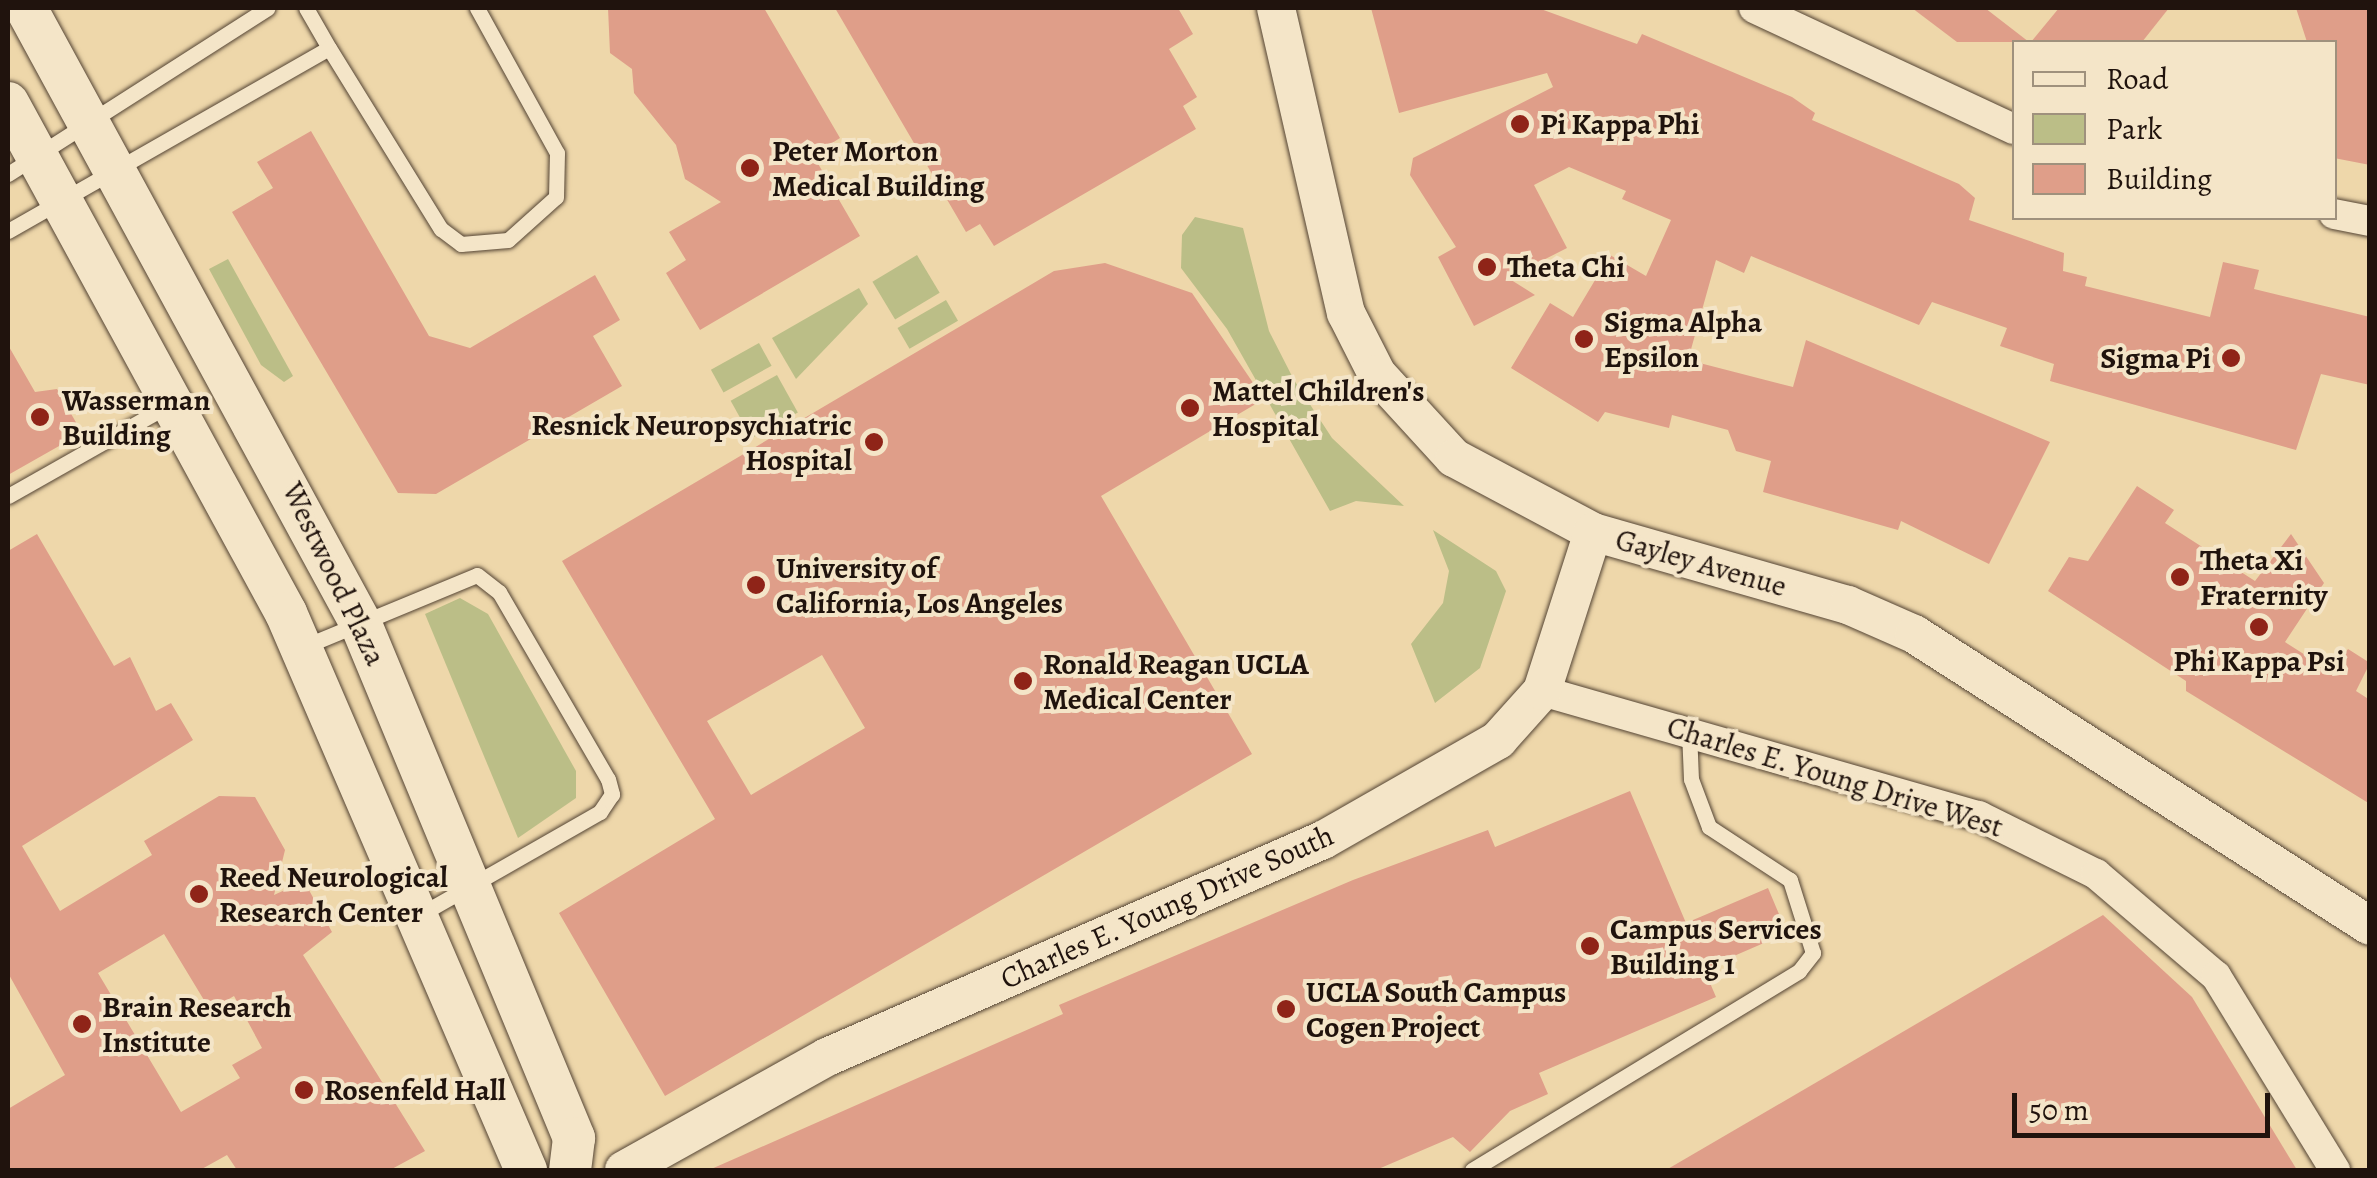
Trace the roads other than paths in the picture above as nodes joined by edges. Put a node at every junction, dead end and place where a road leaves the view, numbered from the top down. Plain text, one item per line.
1 (26, 8) edge
2 (268, 8) edge
3 (306, 8) edge
4 (477, 8) edge
5 (1276, 8) edge
6 (1754, 8) edge
7 (329, 48) junction
8 (8, 104) edge
9 (90, 123) junction
10 (2012, 128) edge
11 (22, 164) edge
12 (117, 170) junction
13 (62, 202) junction
14 (2337, 215) edge
15 (2370, 222) edge
16 (8, 231) edge
17 (173, 402) junction
18 (8, 496) edge
19 (1593, 532) junction
20 (360, 622) junction
21 (300, 648) junction
22 (1542, 691) junction
23 (1689, 731) junction
24 (471, 890) junction
25 (413, 918) junction
26 (2370, 926) edge
27 (526, 1170) edge
28 (570, 1170) edge
29 (624, 1170) edge
30 (1472, 1170) edge
31 (2335, 1170) edge

1 - 9 main road, Westwood Plaza
2 - 9 lane
3 - 7 lane
4 - 7 lane
5 - 19 street, Gayley Avenue
6 - 10 street
7 - 12 lane
8 - 11 main road, Westwood Plaza
9 - 11 lane
9 - 12 main road, Westwood Plaza
11 - 13 main road, Westwood Plaza
12 - 13 lane
12 - 20 main road, Westwood Plaza
13 - 16 lane
13 - 17 main road, Westwood Plaza
14 - 15 street
17 - 18 lane
17 - 21 main road, Westwood Plaza
19 - 22 street, Charles E. Young Drive South
19 - 26 street, Gayley Avenue
20 - 21 lane
20 - 24 main road, Westwood Plaza
20 - 24 lane
21 - 25 main road, Westwood Plaza
22 - 23 street, Charles E. Young Drive West
22 - 29 street, Charles E. Young Drive South
23 - 30 lane
23 - 31 street, Charles E. Young Drive West
24 - 25 lane
24 - 28 main road, Westwood Plaza
25 - 27 main road, Westwood Plaza

